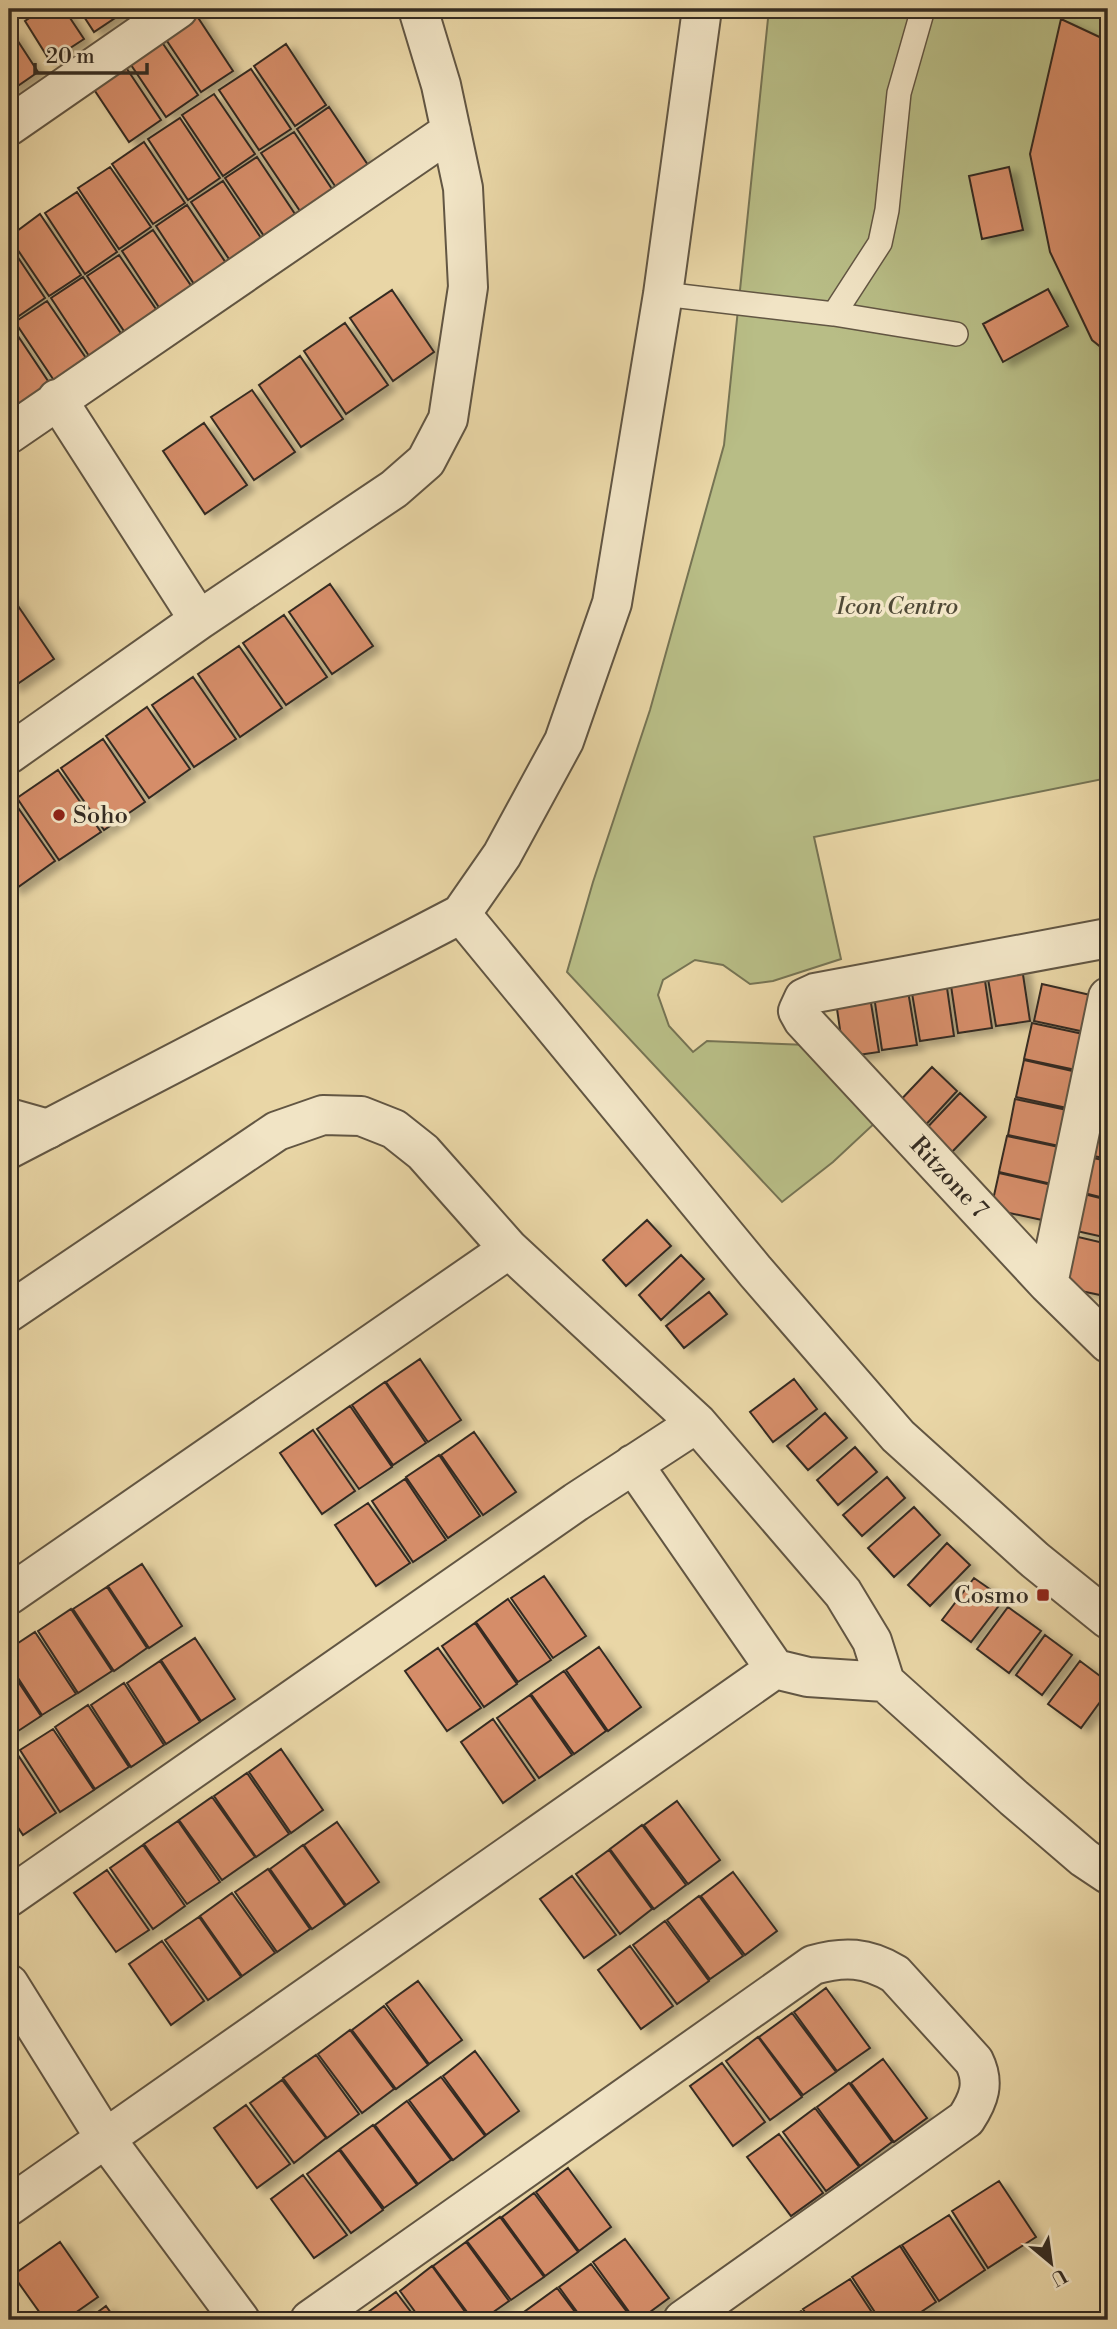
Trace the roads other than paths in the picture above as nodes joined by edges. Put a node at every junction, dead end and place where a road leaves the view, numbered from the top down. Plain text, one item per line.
1 (178, 9) edge
2 (418, 9) edge
3 (702, 9) edge
4 (923, 9) edge
5 (9, 126) edge
6 (451, 131) junction
7 (663, 294) junction
8 (834, 314) junction
9 (956, 334) dead end
10 (57, 399) junction
11 (9, 434) edge
12 (199, 620) junction
13 (9, 754) edge
14 (461, 914) junction
15 (1108, 938) edge
16 (1108, 997) edge
17 (9, 1118) edge
18 (48, 1129) junction
19 (9, 1149) edge
20 (509, 1249) junction
21 (1048, 1284) junction
22 (9, 1312) edge
23 (1108, 1343) edge
24 (697, 1423) junction
25 (633, 1464) junction
26 (9, 1595) edge
27 (1108, 1619) edge
28 (775, 1669) junction
29 (885, 1682) junction
30 (1108, 1874) edge
31 (9, 1897) edge
32 (9, 1984) edge
33 (105, 2138) junction
34 (9, 2206) edge
35 (240, 2320) edge
36 (310, 2320) edge
37 (683, 2320) edge

1 - 5 street
2 - 6 street
3 - 7 street
4 - 8 lane
6 - 10 street
6 - 12 street
7 - 8 lane
7 - 14 street
8 - 9 lane
10 - 11 street
10 - 12 street
12 - 13 street
14 - 18 street
14 - 27 street
15 - 21 street, Ritzone 7
16 - 21 street
17 - 18 street
18 - 19 street
20 - 22 street
20 - 24 street
20 - 26 street
21 - 23 street, Ritzone 7
24 - 25 street
24 - 29 street
25 - 28 street
25 - 31 street
28 - 29 street
28 - 33 street
29 - 30 street
32 - 33 street
33 - 34 street
33 - 35 street
36 - 37 street

